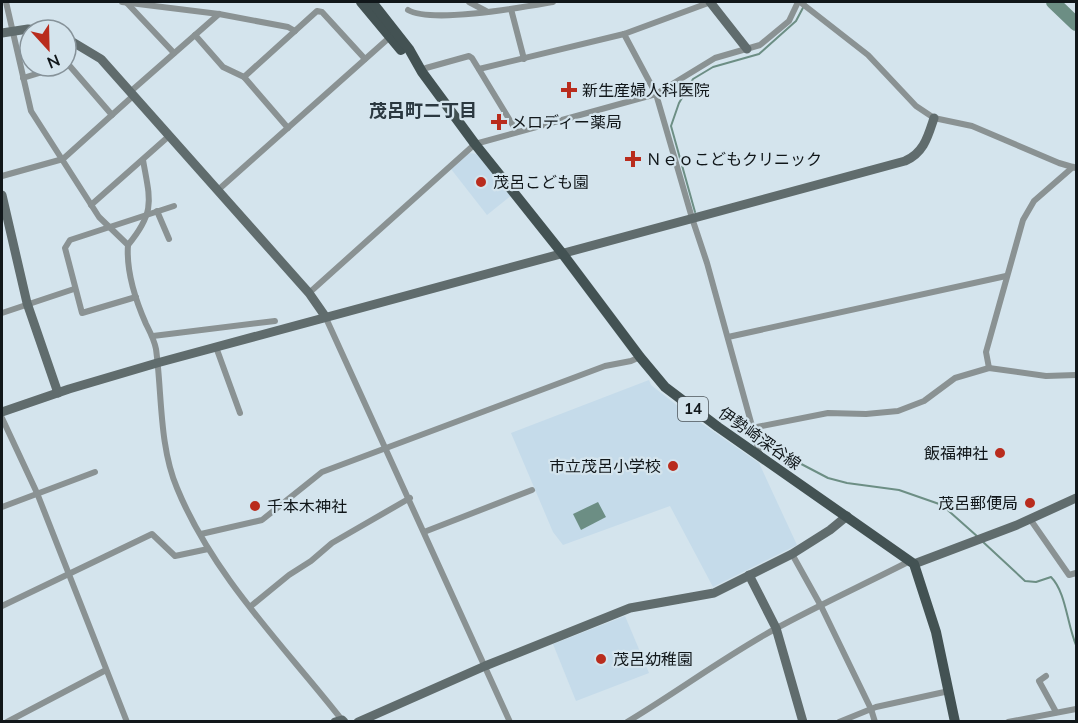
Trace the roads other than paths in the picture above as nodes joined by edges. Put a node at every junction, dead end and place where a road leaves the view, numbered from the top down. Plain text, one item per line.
1 (6, 2) edge
2 (124, 2) edge
3 (361, 2) edge
4 (372, 2) edge
5 (469, 2) edge
6 (553, 2) edge
7 (711, 2) edge
8 (802, 3) edge
9 (511, 9) junction
10 (408, 10) dead end
11 (486, 11) junction
12 (219, 14) junction
13 (7, 31) edge
14 (295, 31) junction
15 (624, 34) junction
16 (195, 35) junction
17 (390, 37) junction
18 (78, 45) edge
19 (747, 49) junction
20 (174, 53) junction
21 (365, 59) junction
22 (524, 59) junction
23 (18, 63) edge
24 (479, 69) junction
25 (422, 72) junction
26 (78, 76) edge
27 (244, 77) junction
28 (23, 78) edge
29 (132, 94) junction
30 (656, 94) junction
31 (112, 115) junction
32 (934, 118) junction
33 (288, 128) junction
34 (517, 132) junction
35 (169, 136) junction
36 (475, 144) junction
37 (63, 159) junction
38 (143, 160) junction
39 (1075, 168) edge
40 (2, 176) edge
41 (218, 190) junction
42 (2, 195) edge
43 (92, 206) junction
44 (174, 206) dead end
45 (157, 211) junction
46 (149, 214) junction
47 (692, 218) junction
48 (109, 227) junction
49 (168, 239) dead end
50 (128, 245) junction
51 (562, 253) junction
52 (1006, 276) junction
53 (74, 289) junction
54 (309, 293) junction
55 (136, 297) junction
56 (27, 303) junction
57 (2, 313) edge
58 (325, 316) junction
59 (275, 321) dead end
60 (153, 336) junction
61 (728, 337) junction
62 (216, 347) junction
63 (640, 357) junction
64 (157, 363) junction
65 (989, 368) junction
66 (1077, 375) edge
67 (57, 393) junction
68 (2, 412) edge
69 (240, 413) dead end
70 (2, 418) edge
71 (752, 428) junction
72 (385, 447) junction
73 (761, 458) junction
74 (95, 472) dead end
75 (532, 490) dead end
76 (37, 493) junction
77 (410, 498) junction
78 (1077, 498) edge
79 (2, 507) edge
80 (847, 516) junction
81 (1030, 519) junction
82 (424, 532) junction
83 (201, 534) junction
84 (208, 549) junction
85 (792, 554) junction
86 (912, 562) junction
87 (1077, 573) edge
88 (750, 575) junction
89 (69, 576) junction
90 (2, 606) edge
91 (251, 606) junction
92 (821, 606) junction
93 (776, 628) junction
94 (485, 666) junction
95 (106, 670) junction
96 (1046, 676) dead end
97 (949, 691) junction
98 (871, 709) junction
99 (1077, 709) edge
100 (1056, 712) junction
101 (340, 721) edge
102 (7, 722) edge
103 (128, 722) edge
104 (358, 722) edge
105 (510, 722) edge
106 (627, 722) edge
107 (803, 722) edge
108 (839, 722) edge
109 (875, 722) edge
110 (955, 722) edge
111 (1008, 722) edge

1 - 13 street
2 - 12 street
2 - 20 street
3 - 17 main road, 伊勢崎深谷線 / 14
4 - 25 main road, 伊勢崎深谷線 / 14
5 - 11 street
6 - 9 street
7 - 15 street
7 - 19 street
8 - 19 street
8 - 32 street
9 - 11 street
9 - 22 street
10 - 11 street
12 - 14 street
12 - 16 street
13 - 23 street
14 - 21 street
14 - 27 street
15 - 22 street
15 - 30 street
16 - 20 street
16 - 27 street
17 - 21 street
17 - 25 main road, 伊勢崎深谷線 / 14
18 - 29 street
19 - 30 street
20 - 29 street
21 - 33 street
22 - 24 street
24 - 25 street
24 - 34 street
25 - 36 main road, 伊勢崎深谷線 / 14
26 - 31 street
27 - 33 street
28 - 37 street
29 - 31 street
29 - 35 street
30 - 34 street
30 - 47 street
31 - 37 street
32 - 39 street
32 - 47 street
33 - 41 street
34 - 36 street
35 - 38 street
35 - 41 street
36 - 51 main road, 伊勢崎深谷線 / 14
36 - 54 street
37 - 40 street
37 - 43 street
38 - 43 street
38 - 46 street
39 - 52 street
41 - 54 street
42 - 56 street
43 - 48 street
44 - 45 street
45 - 46 street
45 - 49 street
46 - 48 street
46 - 50 street
47 - 51 street
47 - 61 street
48 - 50 street
48 - 53 street
50 - 55 street
51 - 58 street
51 - 63 main road, 伊勢崎深谷線 / 14
52 - 61 street
52 - 65 street
53 - 55 street
53 - 56 street
54 - 58 street
55 - 60 street
56 - 57 street
56 - 67 street
58 - 62 street
58 - 72 street
59 - 60 street
60 - 64 street
61 - 71 street
62 - 64 street
62 - 69 street
63 - 72 street
63 - 73 main road, 伊勢崎深谷線 / 14
64 - 67 street
64 - 83 street
65 - 66 street
65 - 71 street
67 - 68 street
70 - 76 street
71 - 73 street
72 - 77 street
72 - 83 street
73 - 80 main road, 伊勢崎深谷線 / 14
74 - 76 street
75 - 82 street
76 - 79 street
76 - 89 street
77 - 82 street
77 - 91 street
78 - 81 street
80 - 85 street
80 - 86 main road, 伊勢崎深谷線 / 14
81 - 86 street
81 - 87 street
82 - 94 street
83 - 84 street
84 - 89 street
84 - 91 street
85 - 88 street
85 - 92 street
86 - 92 street
86 - 97 main road
88 - 93 street
88 - 94 street
89 - 90 street
89 - 95 street
91 - 101 street
92 - 93 street
92 - 98 street
93 - 106 street
93 - 107 street
94 - 104 street
94 - 105 street
95 - 102 street
95 - 103 street
96 - 100 street
97 - 98 street
97 - 110 main road
98 - 108 street
98 - 109 street
99 - 100 street
100 - 111 street

